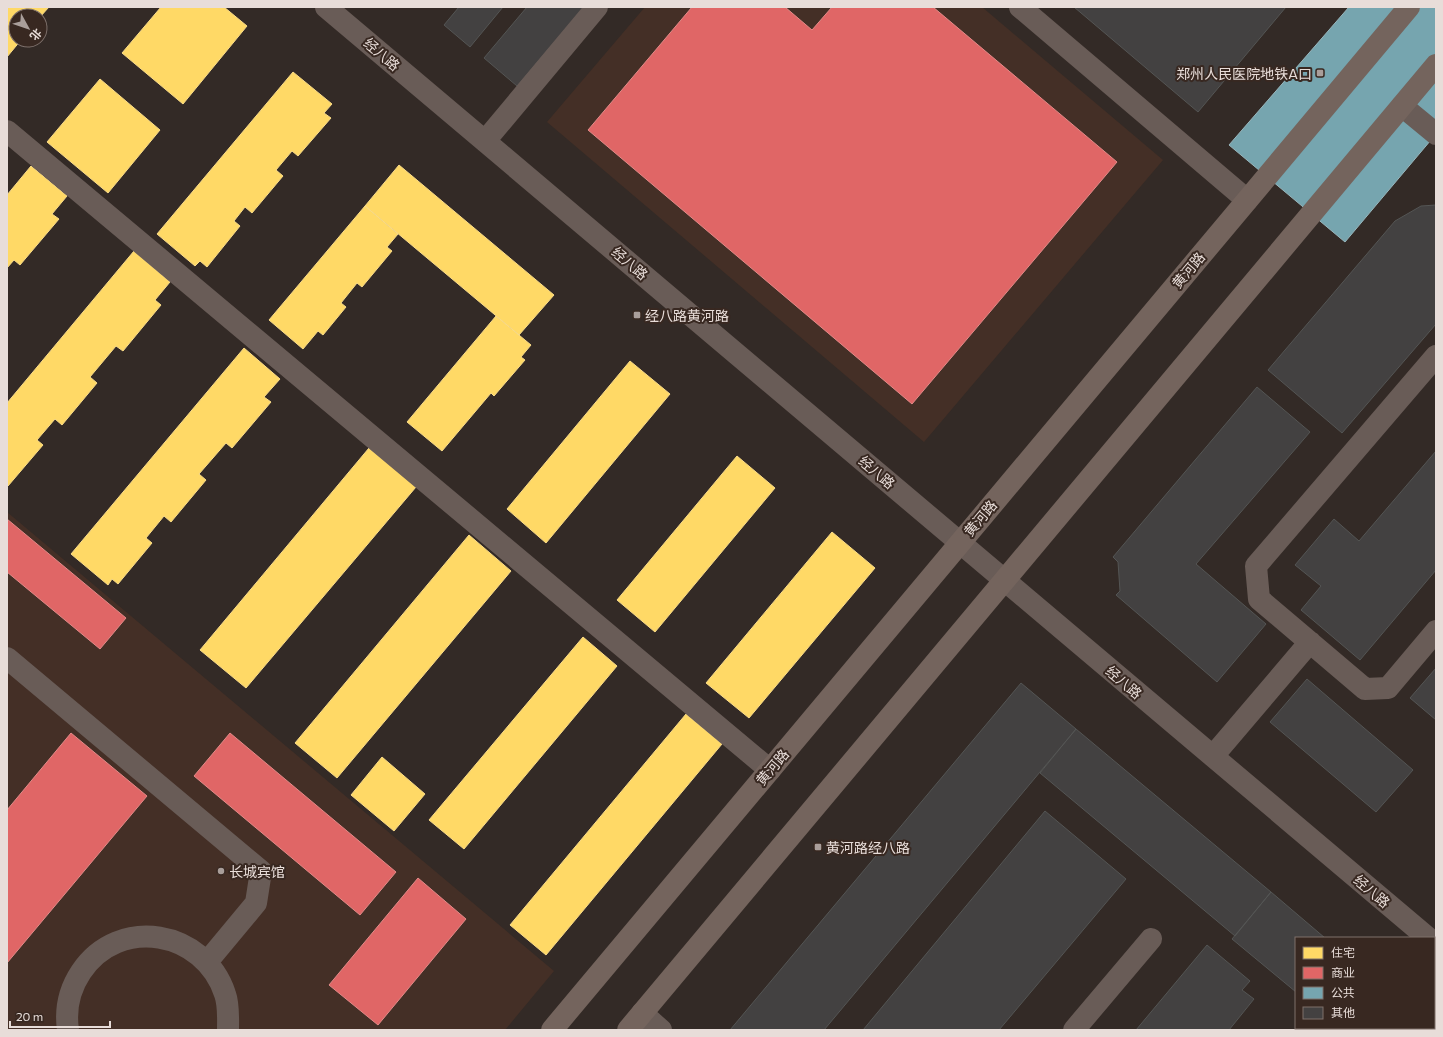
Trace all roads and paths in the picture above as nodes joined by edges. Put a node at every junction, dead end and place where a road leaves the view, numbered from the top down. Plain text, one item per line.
1 (326, 7) edge
2 (598, 7) edge
3 (1020, 7) edge
4 (1409, 7) edge
5 (1436, 65) edge
6 (1402, 106) junction
7 (7, 131) edge
8 (1436, 134) edge
9 (485, 141) junction
10 (1247, 200) junction
11 (1436, 356) edge
12 (960, 542) junction
13 (1004, 580) junction
14 (1436, 631) edge
15 (1310, 642) junction
16 (7, 658) edge
17 (1213, 756) junction
18 (770, 770) junction
19 (1427, 937) edge
20 (1150, 939) dead end
21 (207, 962) junction
22 (642, 1013) junction
23 (68, 1030) edge
24 (228, 1030) edge
25 (552, 1030) edge
26 (628, 1030) edge
27 (662, 1030) edge
28 (1074, 1030) edge

1 - 9 street, 经八路
2 - 9 street
3 - 10 street
4 - 10 main road, 黄河路
5 - 6 main road
6 - 8 street
6 - 13 main road
7 - 18 street
9 - 12 street, 经八路
10 - 12 main road, 黄河路
11 - 15 street
12 - 13 street, 经八路
12 - 18 main road, 黄河路
13 - 17 street, 经八路
13 - 22 main road
14 - 15 street
15 - 17 street
16 - 21 street
17 - 19 street, 经八路
18 - 25 main road, 黄河路
20 - 28 street
21 - 23 street
21 - 24 street
22 - 26 main road
22 - 27 street

